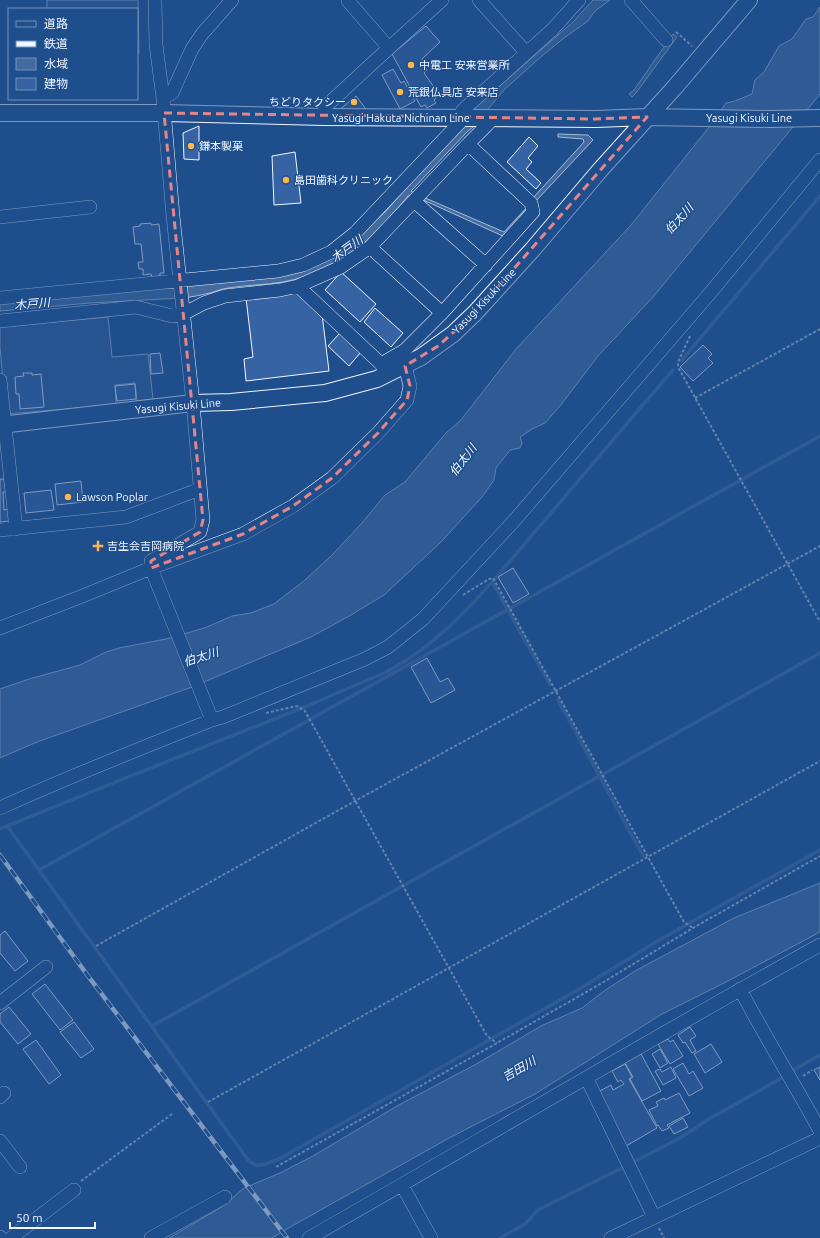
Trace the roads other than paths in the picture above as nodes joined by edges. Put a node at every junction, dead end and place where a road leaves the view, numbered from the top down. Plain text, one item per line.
1 (155, 0) edge
2 (232, 0) edge
3 (349, 0) edge
4 (442, 0) edge
5 (479, 0) edge
6 (579, 0) edge
7 (631, 0) edge
8 (749, 0) edge
9 (666, 40) dead end
10 (389, 48) junction
11 (522, 48) dead end
12 (164, 106) junction
13 (0, 112) edge
14 (324, 117) junction
15 (464, 117) junction
16 (647, 117) junction
17 (489, 118) junction
18 (820, 118) edge
19 (468, 144) junction
20 (820, 160) edge
21 (414, 201) junction
22 (90, 207) dead end
23 (0, 217) edge
24 (370, 247) junction
25 (486, 265) junction
26 (298, 286) junction
27 (181, 288) junction
28 (0, 298) edge
29 (442, 313) junction
30 (184, 314) junction
31 (0, 321) edge
32 (405, 366) junction
33 (384, 370) junction
34 (0, 380) edge
35 (193, 403) junction
36 (2, 425) edge
37 (200, 489) junction
38 (16, 529) junction
39 (0, 530) edge
40 (152, 571) junction
41 (0, 628) edge
42 (211, 717) junction
43 (0, 808) edge
44 (820, 945) edge
45 (46, 967) dead end
46 (740, 989) junction
47 (0, 1003) edge
48 (587, 1079) junction
49 (820, 1131) edge
50 (820, 1138) edge
51 (0, 1142) edge
52 (20, 1167) dead end
53 (402, 1185) junction
54 (74, 1190) road end
55 (225, 1197) dead end
56 (654, 1217) junction
57 (11, 1238) edge
58 (151, 1238) edge
59 (308, 1238) edge
60 (431, 1238) edge
61 (611, 1238) edge

1 - 12 street
2 - 12 street
3 - 10 street
4 - 10 street
5 - 11 street
6 - 15 street
7 - 9 street
8 - 16 main road
10 - 14 street
12 - 13 main road, Yasugi Hakuta Nichinan Line
12 - 14 main road, Yasugi Hakuta Nichinan Line
12 - 27 street
14 - 15 main road, Yasugi Hakuta Nichinan Line
15 - 17 main road, Yasugi Hakuta Nichinan Line
15 - 27 street
16 - 17 main road, Yasugi Hakuta Nichinan Line
16 - 18 main road, Yasugi Kisuki Line
16 - 32 main road, Yasugi Kisuki Line
17 - 19 street
19 - 21 street
19 - 25 street
20 - 42 street
21 - 24 street
21 - 25 street
22 - 23 street
24 - 26 street
24 - 29 street
25 - 29 street
26 - 30 street
26 - 33 street
27 - 28 street
27 - 30 street
29 - 33 street
30 - 31 street
30 - 35 street
32 - 33 main road, Yasugi Kisuki Line
32 - 40 street
33 - 35 main road, Yasugi Kisuki Line
34 - 36 street
35 - 36 main road, Yasugi Kisuki Line
35 - 37 street
36 - 38 street
37 - 38 street
37 - 40 street
38 - 39 street
40 - 41 street
40 - 42 street
42 - 43 street
44 - 46 street
45 - 47 street
46 - 48 street
46 - 49 street
48 - 53 street
48 - 56 street
50 - 56 street
51 - 52 street
53 - 59 street
53 - 60 street
54 - 57 street
55 - 58 street
56 - 61 street

